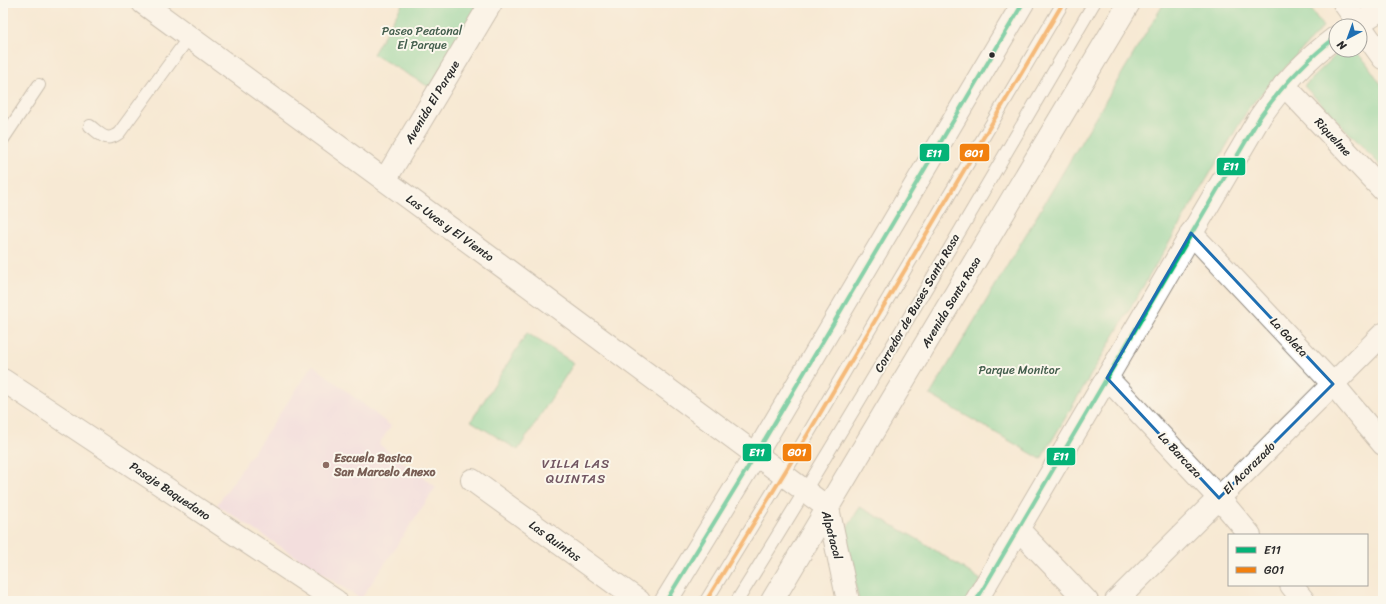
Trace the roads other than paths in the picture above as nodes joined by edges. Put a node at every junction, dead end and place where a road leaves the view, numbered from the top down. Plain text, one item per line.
1 (143, 3) edge
2 (491, 3) edge
3 (1023, 3) edge
4 (1063, 3) edge
5 (1094, 3) edge
6 (1129, 3) edge
7 (1344, 3) edge
8 (1383, 8) edge
9 (1353, 18) edge
10 (1368, 19) edge
11 (189, 37) junction
12 (1368, 39) edge
13 (1328, 44) edge
14 (1383, 58) edge
15 (39, 85) dead end
16 (1284, 85) junction
17 (90, 126) dead end
18 (3, 139) edge
19 (385, 180) junction
20 (1383, 190) edge
21 (1191, 233) junction
22 (1383, 334) edge
23 (1107, 378) junction
24 (3, 380) edge
25 (1333, 384) junction
26 (1383, 444) edge
27 (756, 454) junction
28 (783, 475) junction
29 (472, 480) dead end
30 (806, 492) junction
31 (1219, 498) junction
32 (828, 508) junction
33 (1018, 529) junction
34 (1249, 534) edge
35 (1292, 586) edge
36 (336, 601) edge
37 (639, 601) edge
38 (666, 601) edge
39 (706, 601) edge
40 (737, 601) edge
41 (772, 601) edge
42 (848, 601) edge
43 (976, 601) edge
44 (1087, 601) edge
45 (1116, 601) edge
46 (1304, 601) edge

1 - 11 street, Las Uvas y El Viento
2 - 19 street, Avenida El Parque
3 - 27 street
4 - 28 lane
5 - 30 lane, Corredor de Buses Santa Rosa
6 - 32 street, Avenida Santa Rosa
7 - 9 street
8 - 10 street
11 - 17 lane
11 - 19 street, Las Uvas y El Viento
12 - 14 street
13 - 16 street
15 - 18 lane
16 - 20 street, Riquelme
16 - 21 street
19 - 27 street, Las Uvas y El Viento
21 - 23 street
21 - 25 street, La Goleta
22 - 25 street, El Acorazado
23 - 31 street, La Barcaza
23 - 33 street
24 - 36 street, Pasaje Baquedano
25 - 26 street, La Goleta
25 - 31 street, El Acorazado
27 - 28 street, Alpatacal
27 - 38 street
28 - 30 street, Alpatacal
28 - 39 lane
29 - 37 street, Las Quintas
30 - 32 street, Alpatacal
30 - 40 lane, Corredor de Buses Santa Rosa
31 - 34 street, La Barcaza
31 - 45 street, El Acorazado
32 - 41 street, Avenida Santa Rosa
32 - 42 street, Alpatacal
33 - 43 street
33 - 44 street
35 - 46 street

